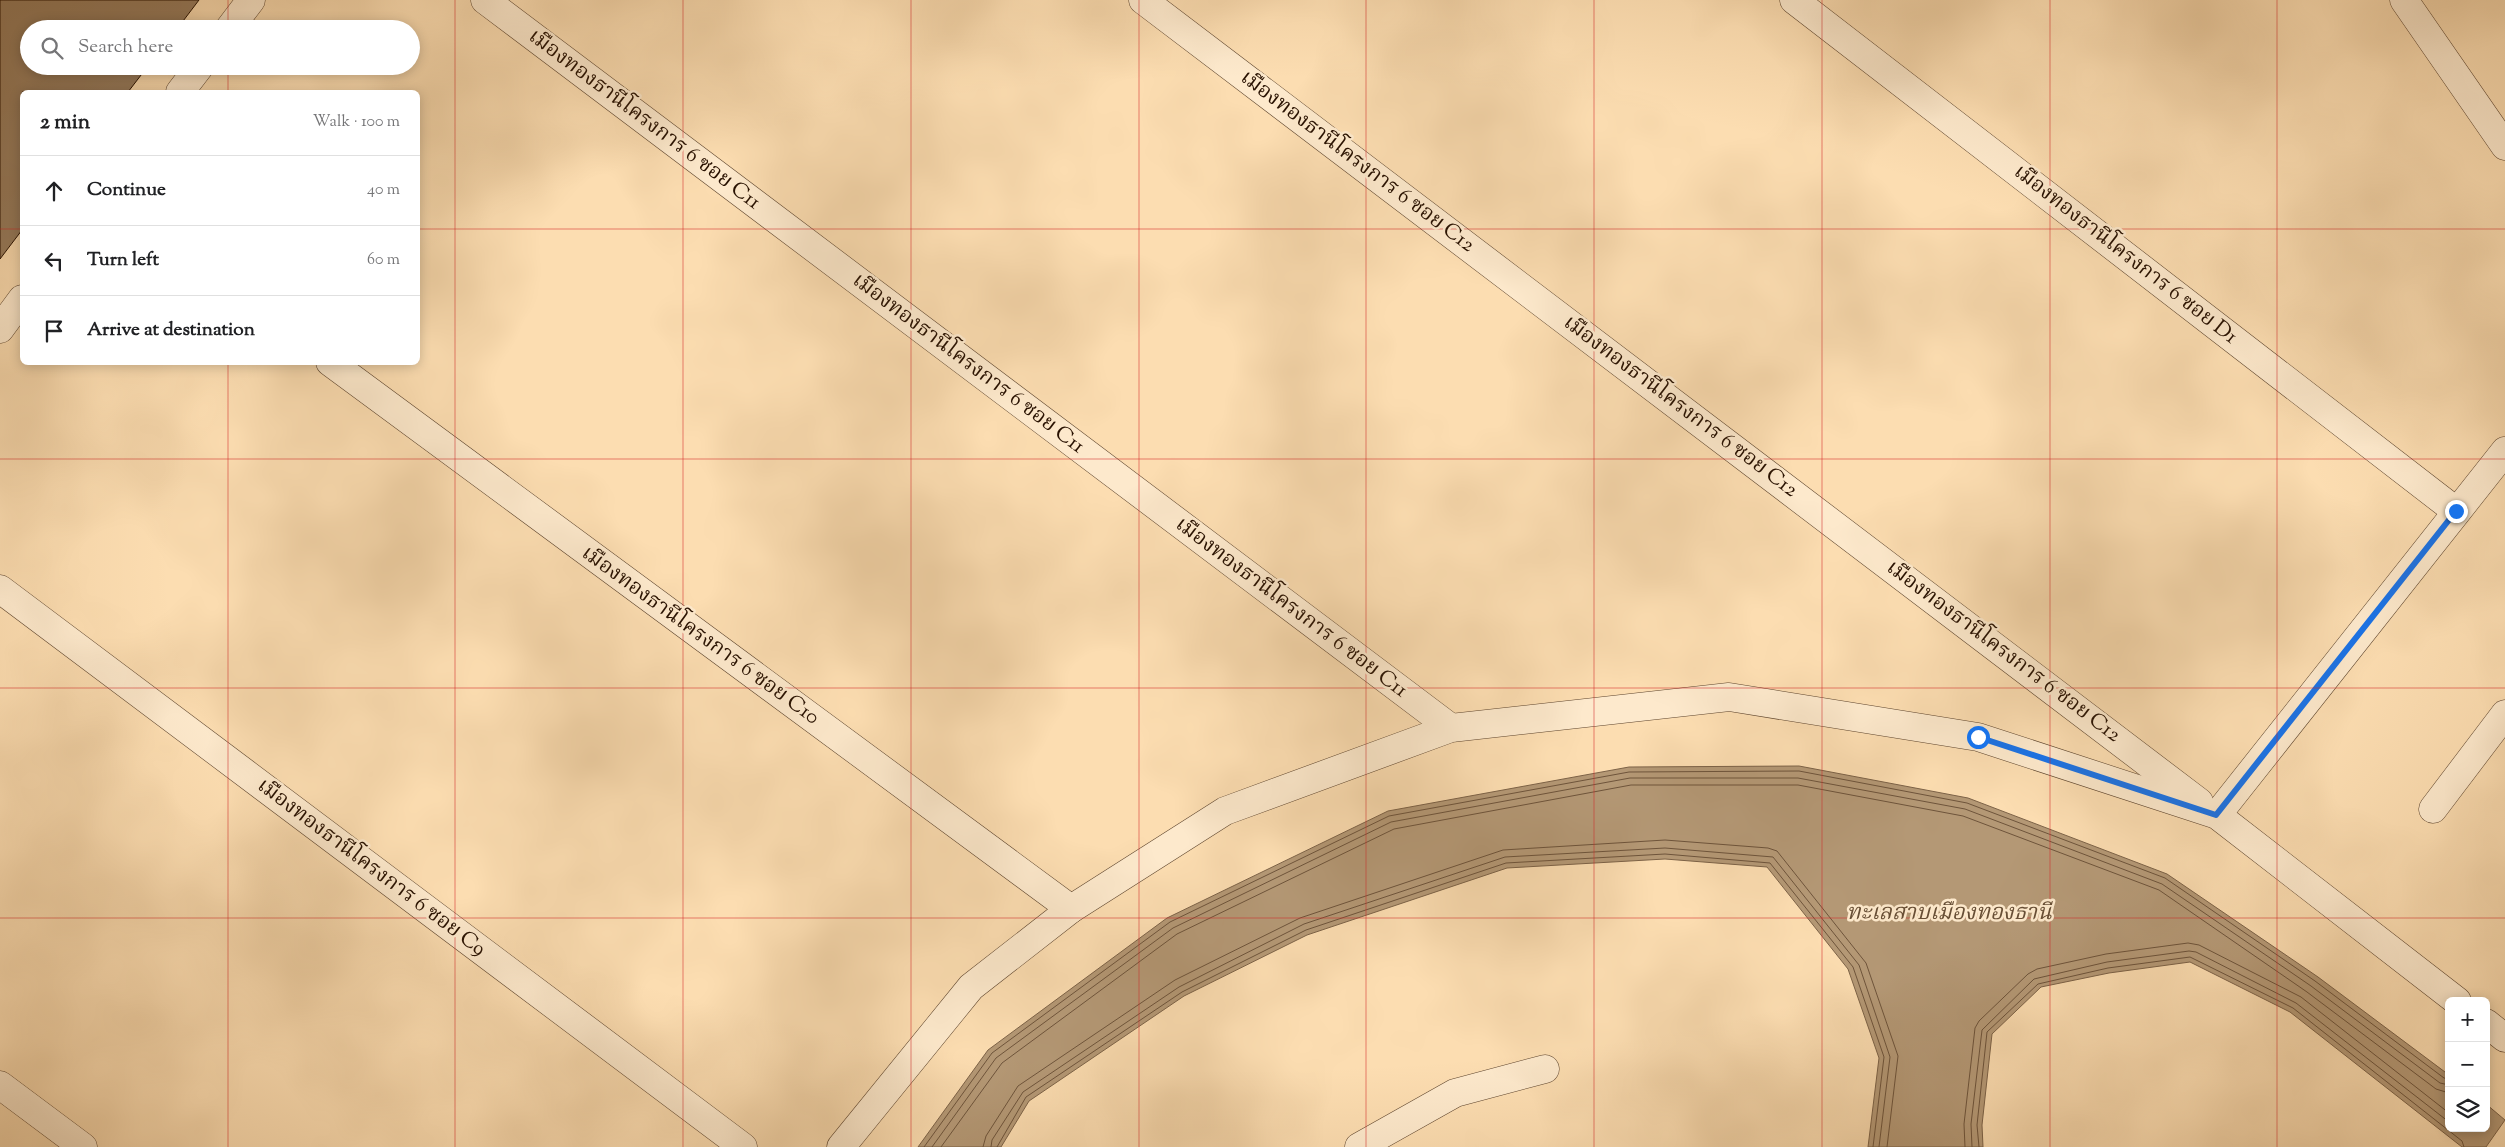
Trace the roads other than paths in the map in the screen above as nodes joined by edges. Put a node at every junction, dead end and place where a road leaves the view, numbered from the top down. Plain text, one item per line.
1 (251, 0) edge
2 (484, 0) edge
3 (1143, 0) edge
4 (1794, 0) edge
5 (2404, 0) edge
6 (236, 20) edge
7 (193, 75) edge
8 (182, 90) edge
9 (2505, 146) edge
10 (20, 302) edge
11 (0, 329) edge
12 (334, 365) edge
13 (2505, 451) edge
14 (2456, 511) junction
15 (0, 589) edge
16 (2505, 714) edge
17 (1451, 728) junction
18 (2433, 809) dead end
19 (2216, 815) junction
20 (1071, 910) junction
21 (2452, 997) edge
22 (2490, 1026) edge
23 (2505, 1038) edge
24 (1545, 1068) dead end
25 (0, 1086) edge
26 (82, 1147) edge
27 (743, 1147) edge
28 (841, 1147) edge
29 (1359, 1147) edge

1 - 6 street
2 - 17 street, เมืองทองธานีโครงการ 6 ซอย C11
3 - 19 street, เมืองทองธานีโครงการ 6 ซอย C12
4 - 14 street, เมืองทองธานีโครงการ 6 ซอย D1
5 - 9 street
7 - 8 street
10 - 11 street
12 - 20 street, เมืองทองธานีโครงการ 6 ซอย C10
13 - 14 street
14 - 19 street
15 - 27 street, เมืองทองธานีโครงการ 6 ซอย C9
16 - 18 street
17 - 19 street
17 - 20 street
19 - 21 street, เมืองทองธานีโครงการ 6 ซอย C12
20 - 28 street
22 - 23 street
24 - 29 street
25 - 26 street

